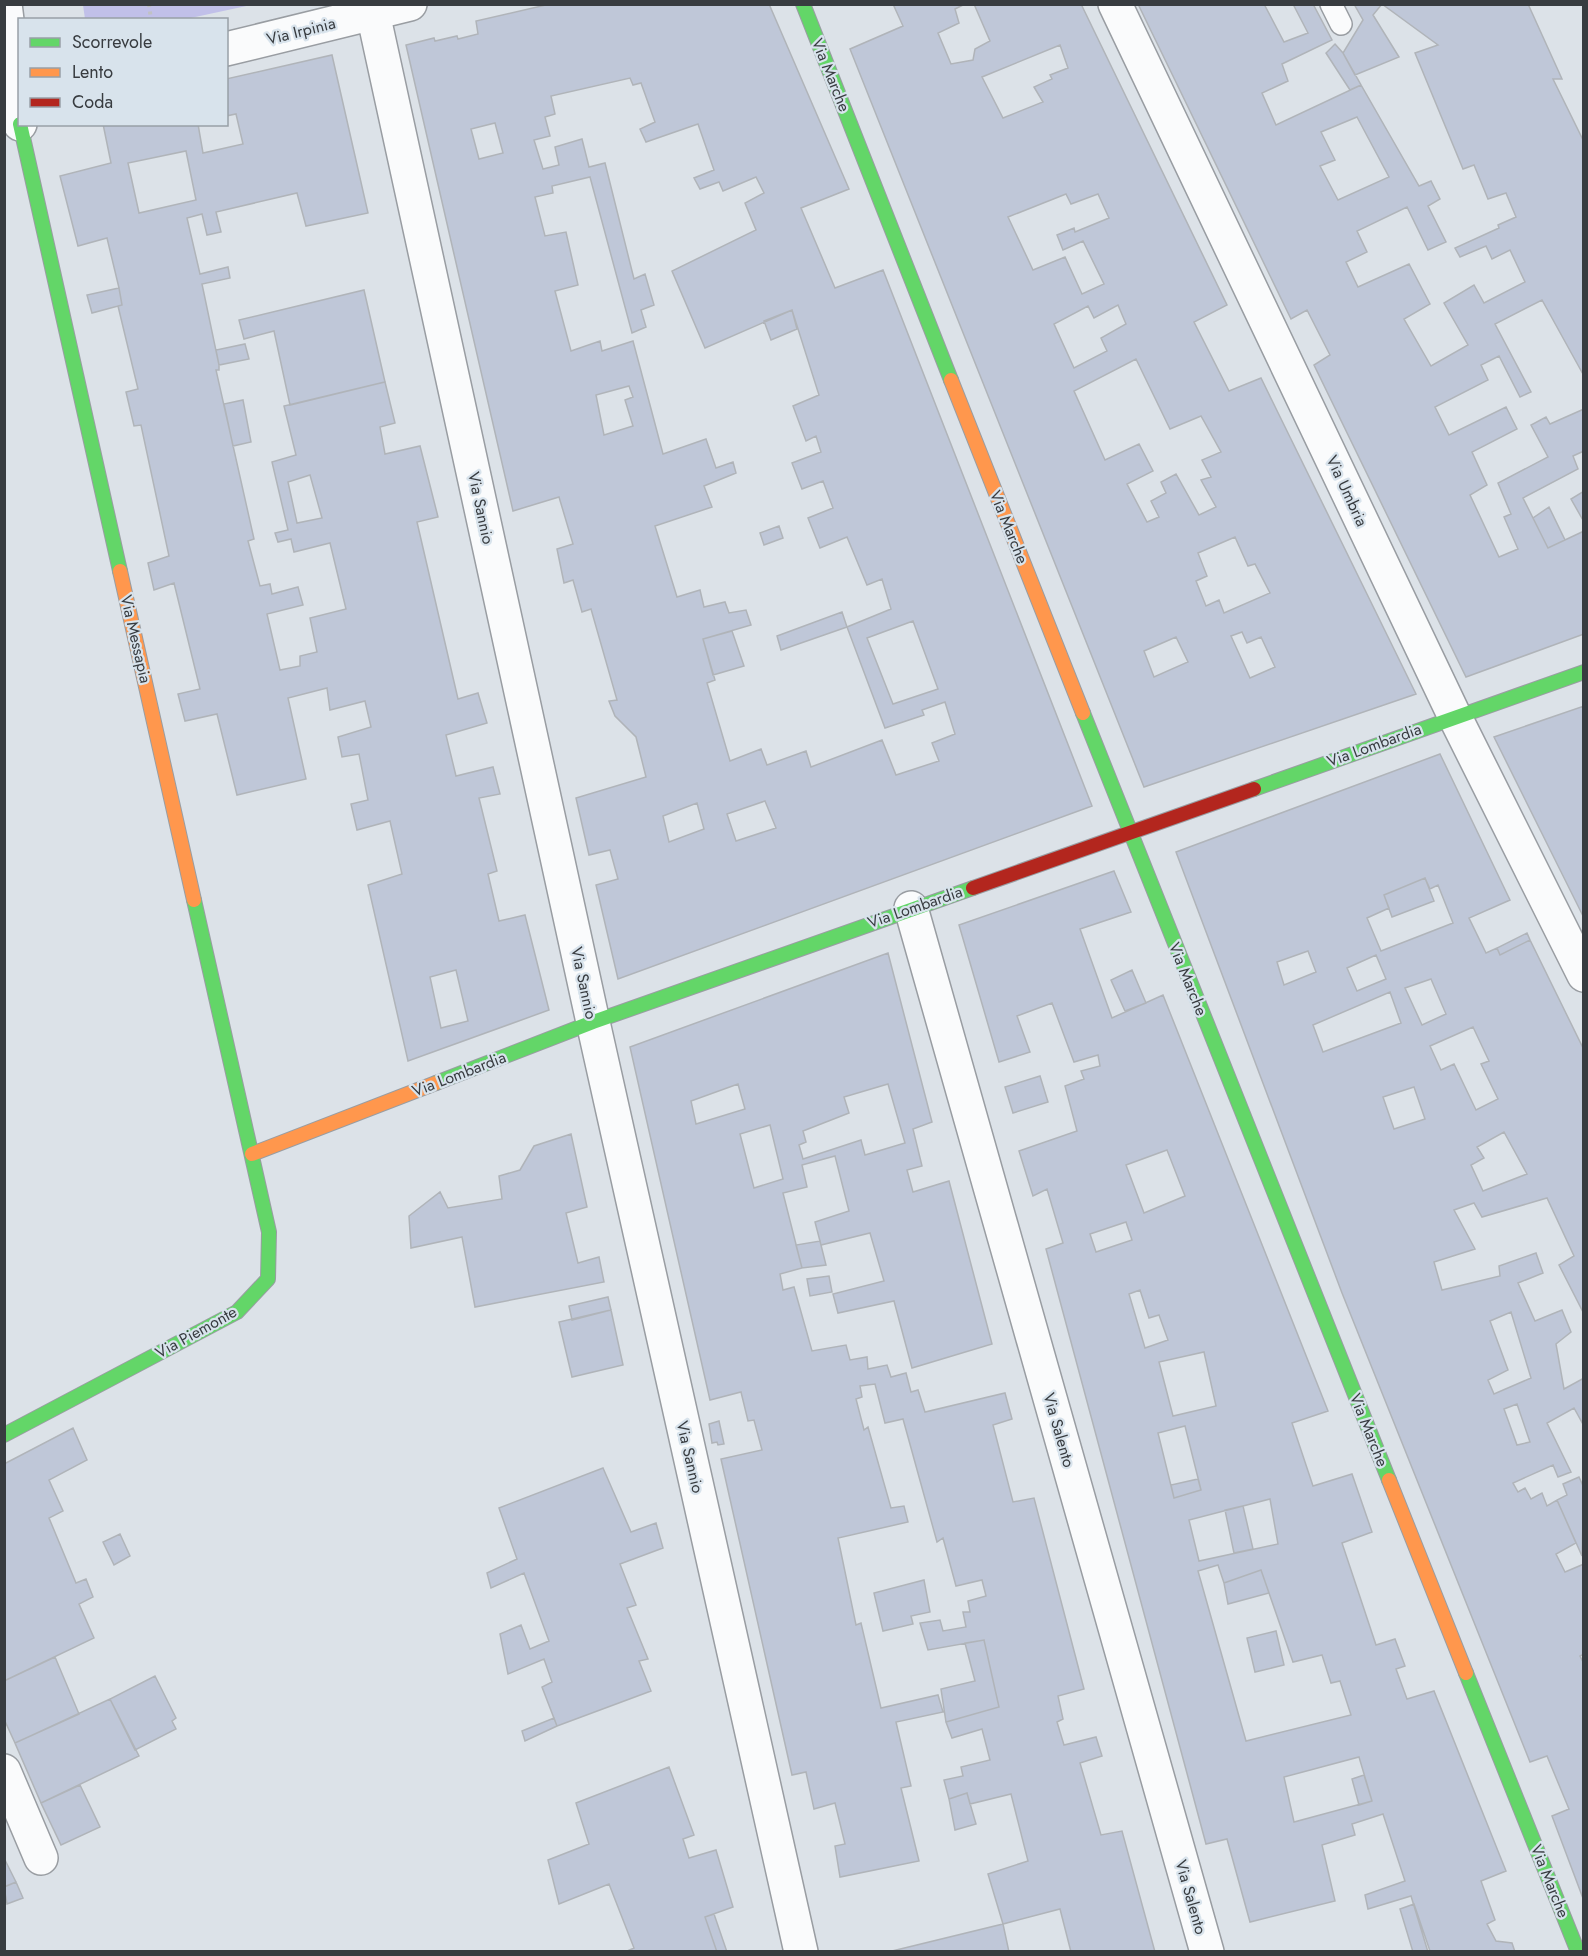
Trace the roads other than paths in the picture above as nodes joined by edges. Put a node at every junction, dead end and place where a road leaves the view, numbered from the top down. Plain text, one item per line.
1 (5, 4) edge
2 (410, 4) edge
3 (803, 4) edge
4 (1115, 4) edge
5 (1331, 4) edge
6 (373, 13) junction
7 (1341, 24) dead end
8 (228, 49) edge
9 (16, 120) edge
10 (1584, 672) edge
11 (1454, 715) junction
12 (1130, 832) junction
13 (911, 908) junction
14 (1584, 975) edge
15 (593, 1022) junction
16 (252, 1154) junction
17 (4, 1435) edge
18 (4, 1771) edge
19 (41, 1858) dead end
20 (801, 1952) edge
21 (1207, 1952) edge
22 (1578, 1952) edge

1 - 9 street
2 - 6 street, Via Irpinia
3 - 12 street, Via Marche
4 - 11 street, Via Umbria
5 - 7 lane
6 - 8 street, Via Irpinia
6 - 15 street, Via Sannio
9 - 16 street, Via Messapia
10 - 11 street, Via Lombardia
11 - 12 street, Via Lombardia
11 - 14 street, Via Umbria
12 - 13 street, Via Lombardia
12 - 22 street, Via Marche
13 - 15 street, Via Lombardia
13 - 21 street, Via Salento
15 - 16 street, Via Lombardia
15 - 20 street, Via Sannio
16 - 17 street, Via Piemonte
18 - 19 street

